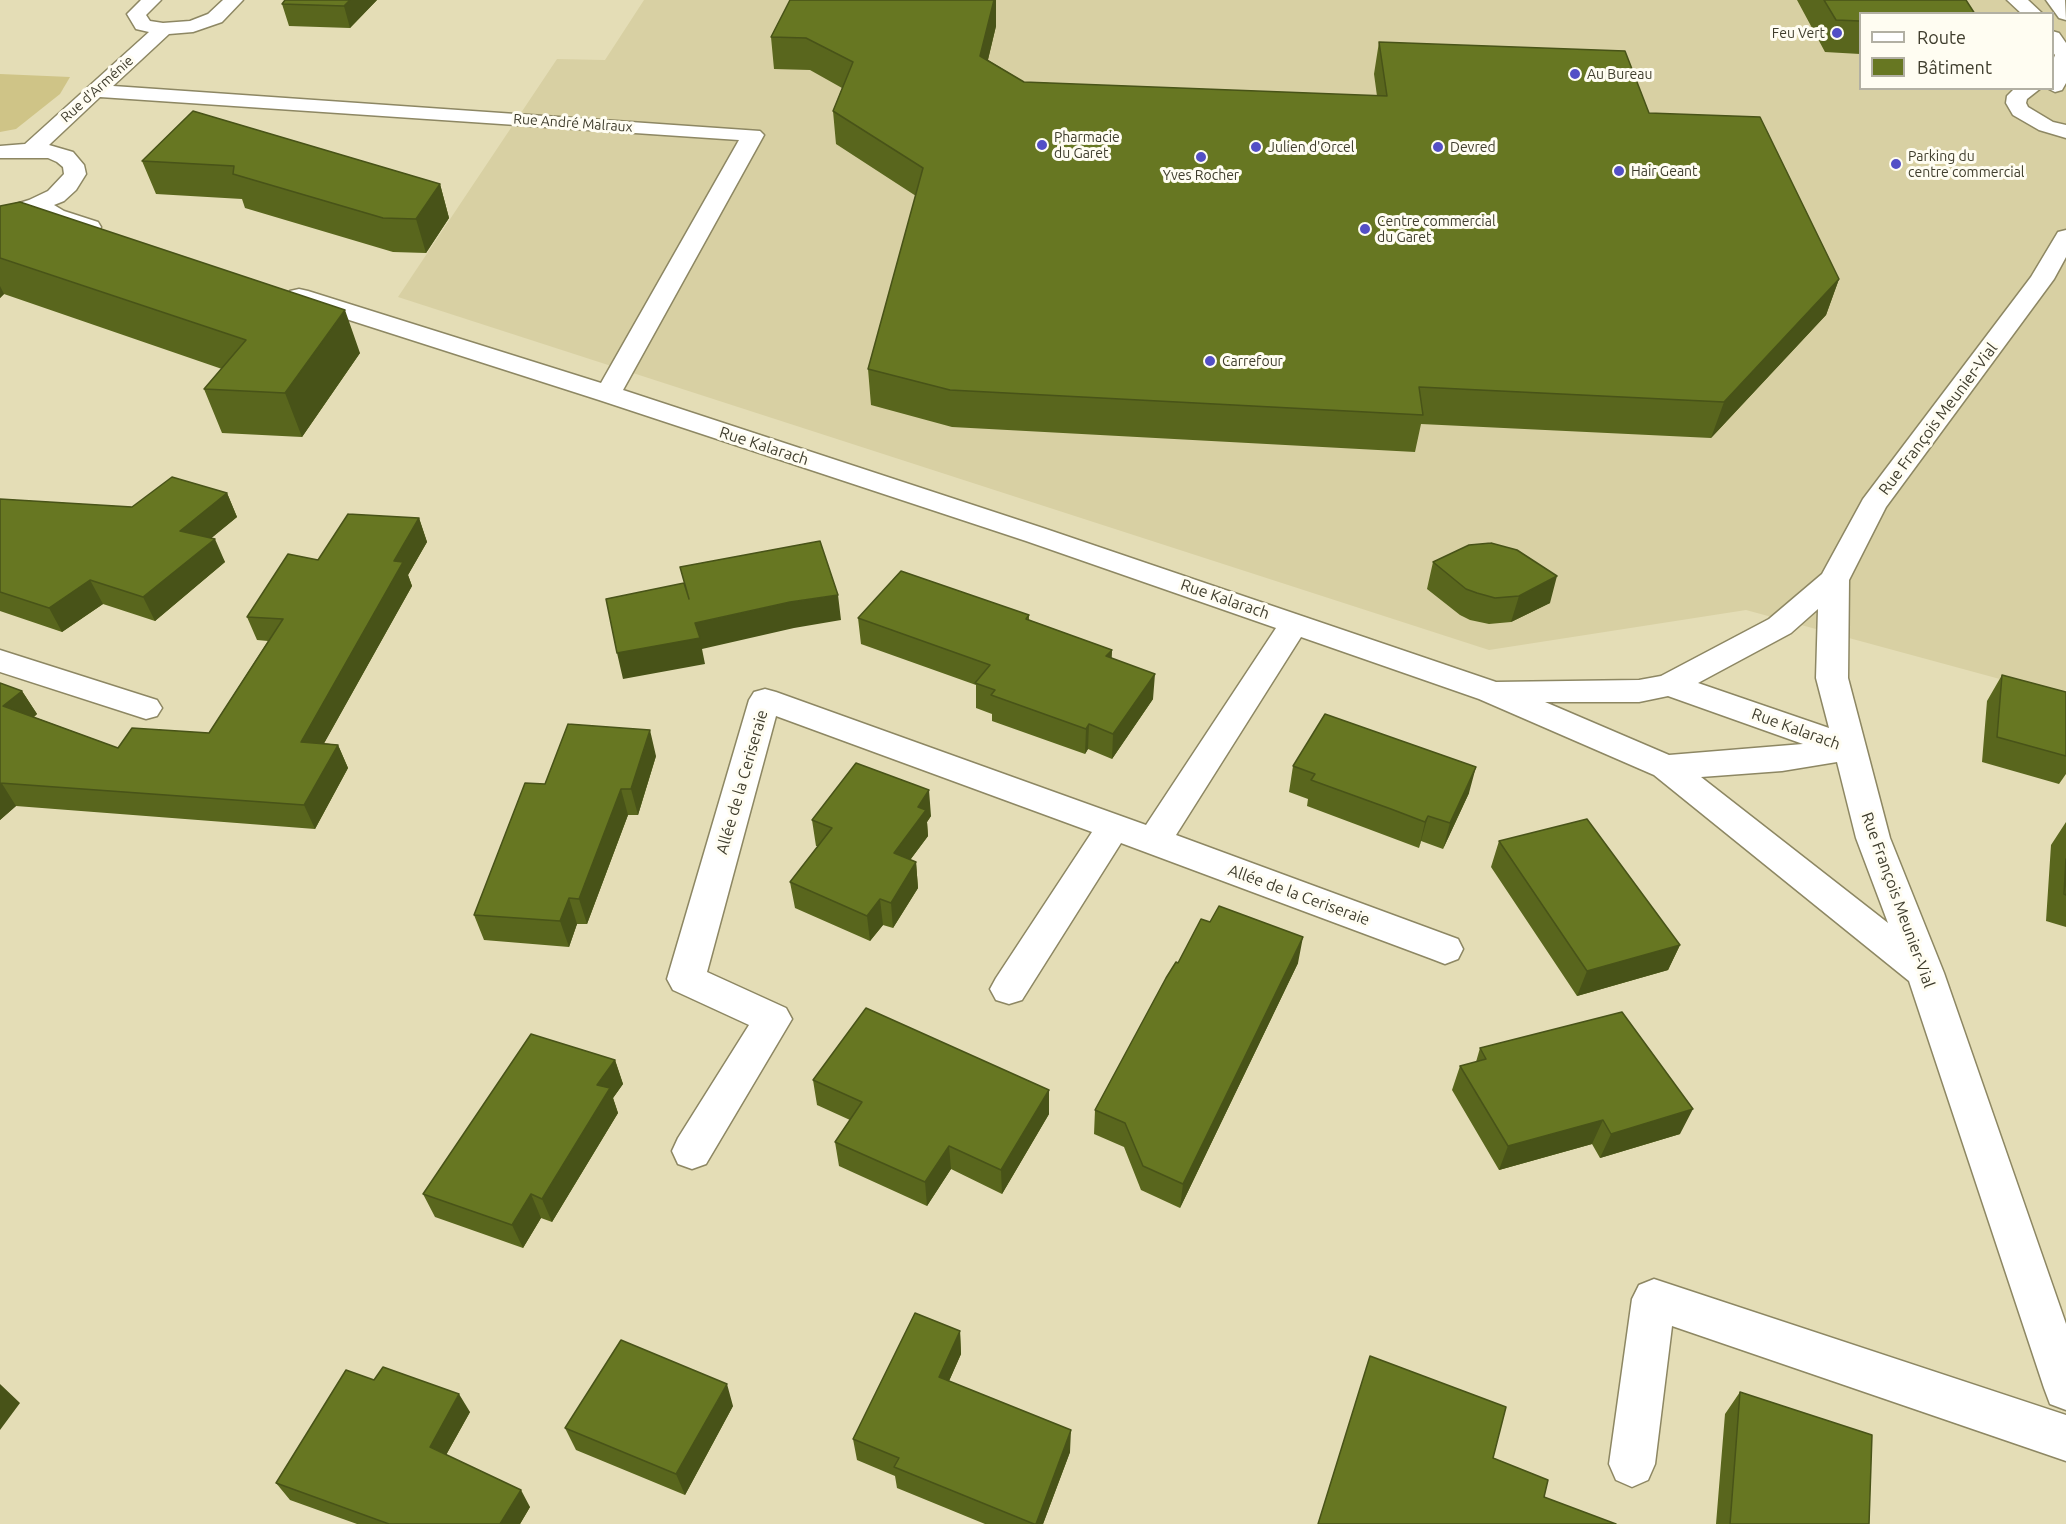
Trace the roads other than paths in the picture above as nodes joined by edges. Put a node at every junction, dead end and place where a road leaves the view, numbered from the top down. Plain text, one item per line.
1 (152, 0) edge
2 (234, 0) edge
3 (2055, 0) edge
4 (2066, 14) edge
5 (163, 29) junction
6 (2054, 40) edge
7 (2058, 87) edge
8 (2028, 90) edge
9 (96, 91) junction
10 (2066, 133) edge
11 (31, 150) junction
12 (0, 152) edge
13 (37, 205) junction
14 (0, 216) edge
15 (110, 234) edge
16 (2066, 237) edge
17 (2054, 272) edge
18 (277, 288) edge
19 (608, 394) junction
20 (1834, 580) junction
21 (1295, 623) junction
22 (0, 661) edge
23 (1669, 686) junction
24 (1490, 691) junction
25 (146, 708) dead end
26 (1850, 748) junction
27 (1666, 767) junction
28 (1113, 826) junction
29 (1154, 841) junction
30 (1444, 949) dead end
31 (1925, 973) junction
32 (1009, 989) dead end
33 (692, 1151) dead end
34 (2066, 1388) edge
35 (2066, 1438) edge
36 (1632, 1464) dead end

1 - 5 street
2 - 5 street
3 - 4 street
5 - 9 street, Rue d'Arménie
6 - 7 street
8 - 10 street
9 - 11 street, Rue d'Arménie
9 - 19 street, Rue André Malraux
11 - 12 street
11 - 13 street
13 - 14 street
13 - 15 street
16 - 17 street, Rue François Meunier-Vial
17 - 20 street, Rue François Meunier-Vial
18 - 19 street, Rue Kalarach
19 - 21 street, Rue Kalarach
20 - 23 street, Rue Kalarach
20 - 26 street, Rue François Meunier-Vial
21 - 24 street, Rue Kalarach
21 - 29 street
22 - 25 street
23 - 24 street, Rue Kalarach
23 - 26 street, Rue Kalarach
24 - 27 street, Rue Kalarach
26 - 27 street, Rue Kalarach
26 - 31 street, Rue François Meunier-Vial
27 - 31 street, Rue Kalarach
28 - 29 street, Allée de la Ceriseraie
28 - 32 street
28 - 33 street, Allée de la Ceriseraie
29 - 30 street, Allée de la Ceriseraie
31 - 34 street, Rue François Meunier-Vial
35 - 36 street

